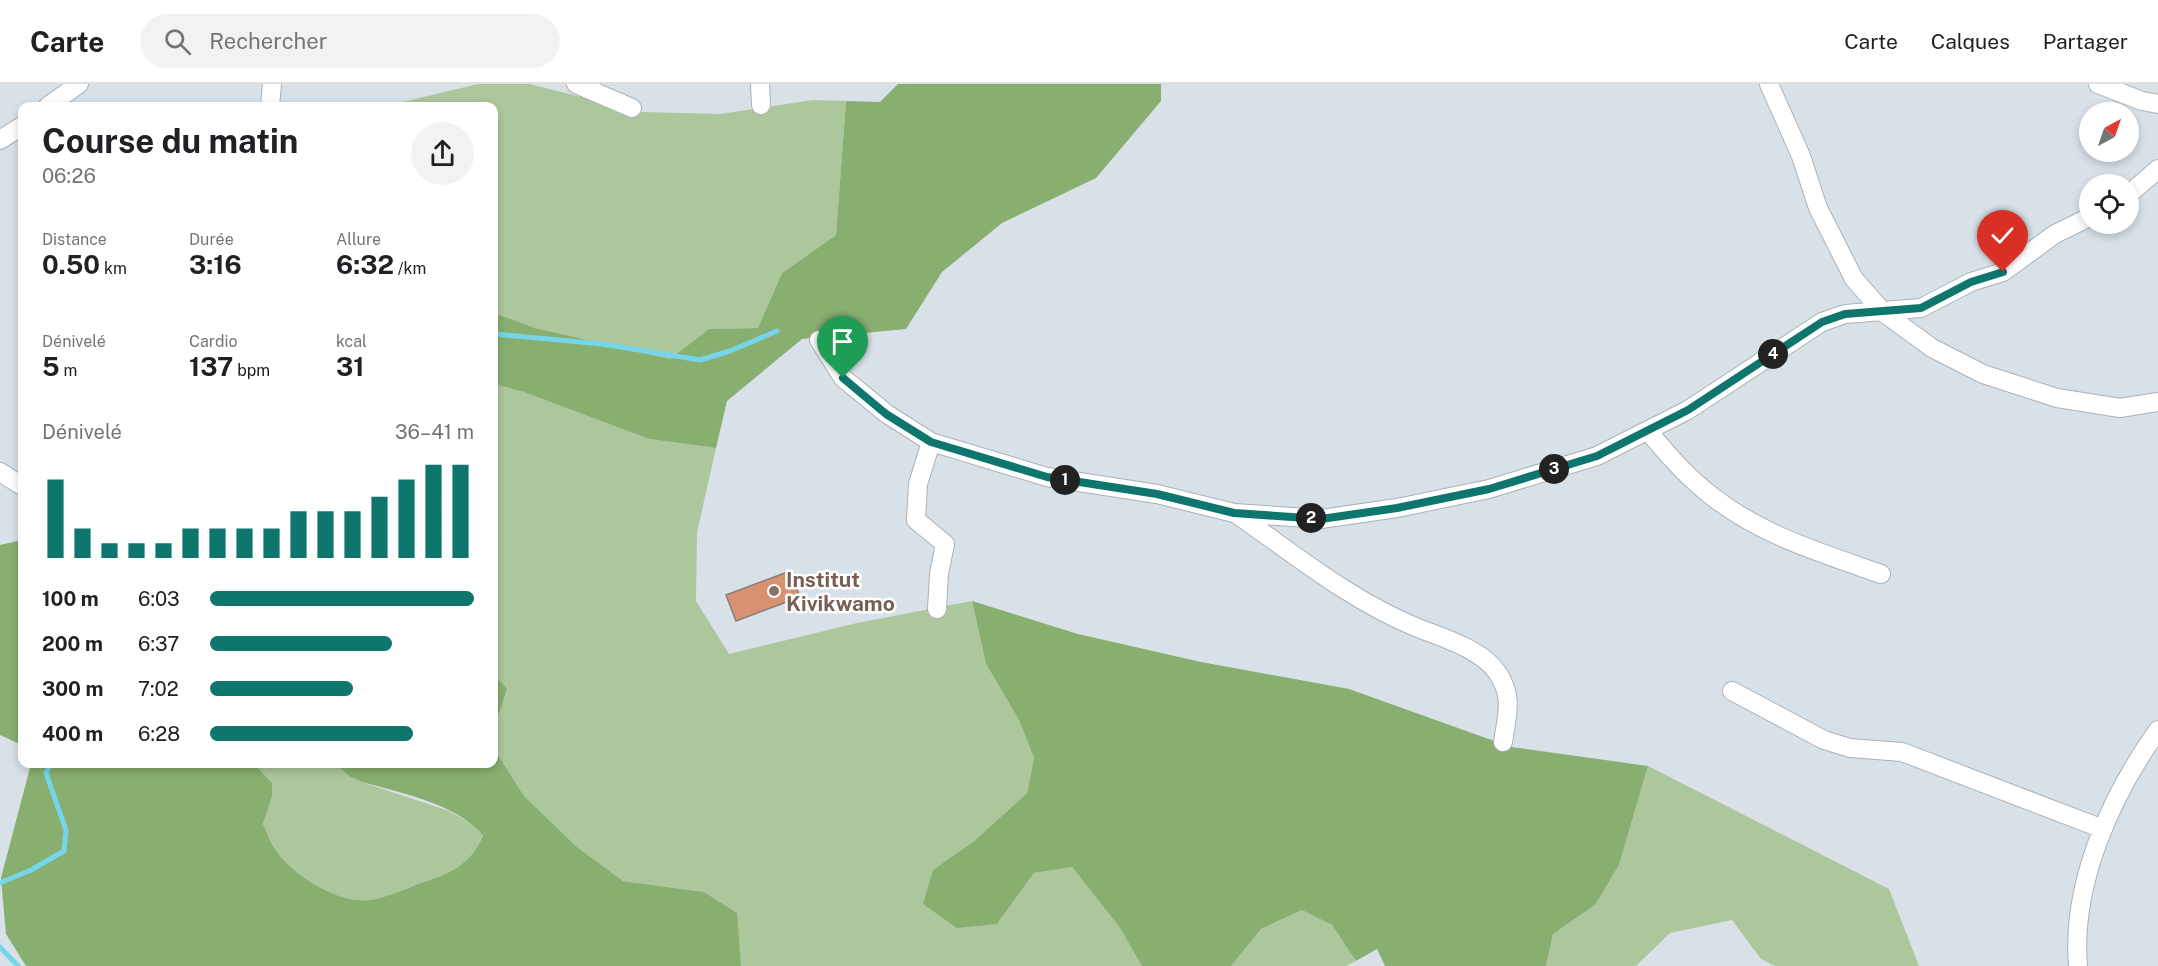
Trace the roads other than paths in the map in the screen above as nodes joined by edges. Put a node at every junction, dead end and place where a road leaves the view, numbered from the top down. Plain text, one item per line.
1 (79, 84) edge
2 (272, 84) edge
3 (576, 84) edge
4 (760, 84) edge
5 (1769, 84) edge
6 (2098, 84) edge
7 (54, 102) edge
8 (270, 102) edge
9 (2158, 104) edge
10 (761, 105) dead end
11 (632, 108) dead end
12 (18, 129) edge
13 (0, 140) edge
14 (2158, 168) edge
15 (2139, 185) edge
16 (2079, 222) edge
17 (1884, 313) junction
18 (819, 340) dead end
19 (2158, 402) edge
20 (1648, 431) junction
21 (931, 442) junction
22 (0, 472) edge
23 (18, 483) edge
24 (1234, 513) junction
25 (1881, 574) dead end
26 (937, 609) dead end
27 (1732, 691) dead end
28 (2158, 730) edge
29 (1503, 742) dead end
30 (2103, 829) junction
31 (2078, 966) edge

1 - 7 street
2 - 8 street
3 - 11 street
4 - 10 street
5 - 17 street
6 - 9 street
12 - 13 street
14 - 15 street
16 - 17 street
17 - 19 street
17 - 20 street
18 - 21 street
20 - 24 street
20 - 25 street
21 - 24 street
21 - 26 street
22 - 23 street
24 - 29 street
27 - 30 street
28 - 30 street
30 - 31 street

